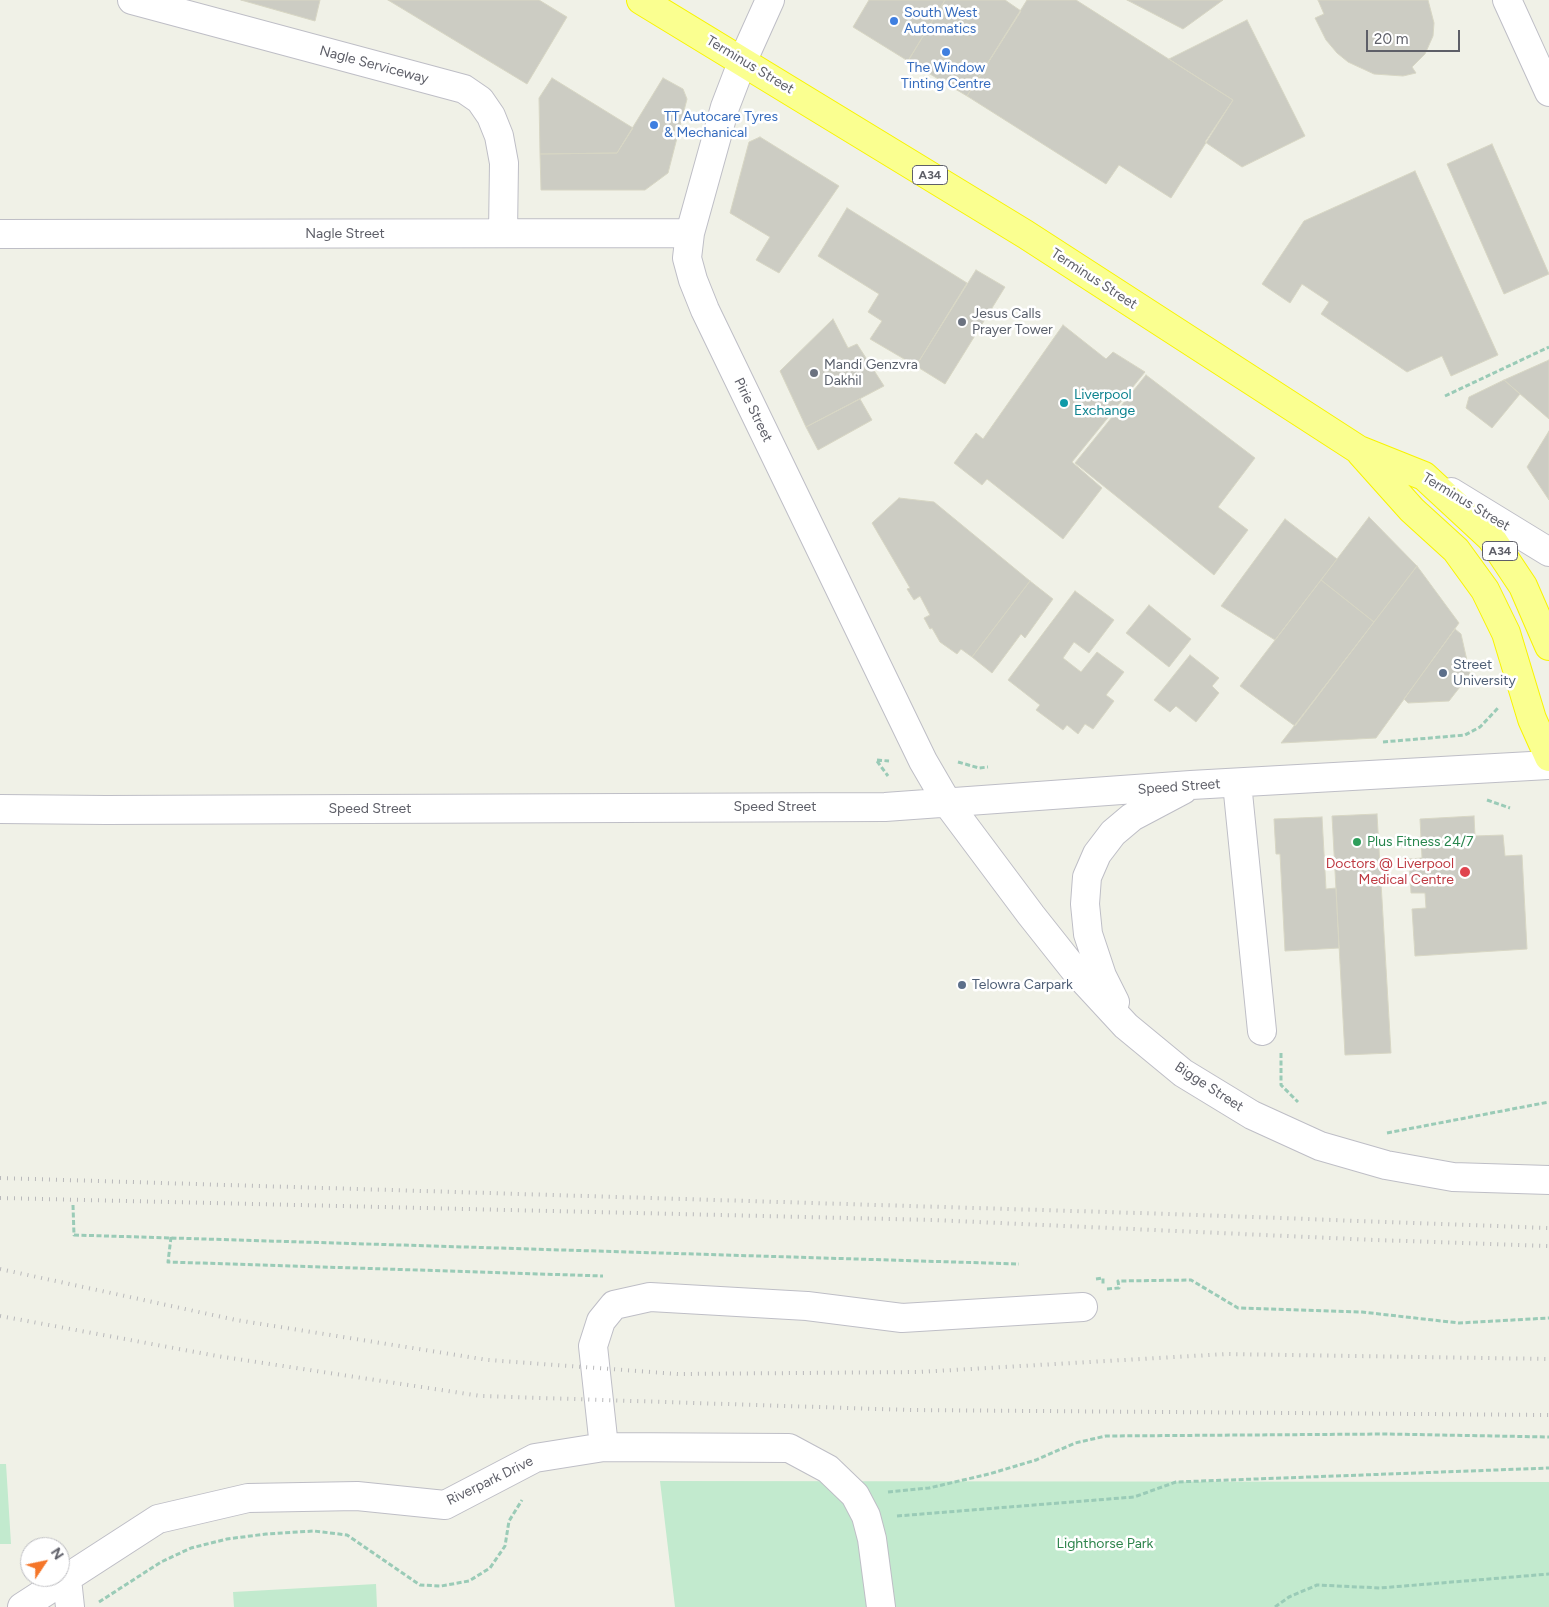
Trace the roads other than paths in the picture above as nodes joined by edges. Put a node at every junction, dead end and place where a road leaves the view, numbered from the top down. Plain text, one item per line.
1 (132, 0) edge
2 (641, 0) edge
3 (770, 0) edge
4 (1507, 0) edge
5 (743, 60) junction
6 (1549, 92) edge
7 (503, 233) junction
8 (690, 233) junction
9 (0, 234) edge
10 (1359, 450) junction
11 (1424, 476) junction
12 (1549, 552) edge
13 (1549, 646) edge
14 (1549, 757) edge
15 (1549, 765) edge
16 (1237, 783) junction
17 (1191, 786) junction
18 (948, 804) junction
19 (0, 809) edge
20 (1126, 1026) junction
21 (1272, 1039) road end
22 (1549, 1180) edge
23 (1083, 1307) dead end
24 (604, 1447) junction
25 (70, 1576) edge
26 (53, 1587) edge
27 (68, 1587) edge
28 (22, 1607) edge
29 (70, 1607) edge
30 (881, 1607) edge

1 - 7 street, Nagle Serviceway
2 - 5 highway, Terminus Street / A34
3 - 5 street, Pirie Street
4 - 6 street
5 - 8 street, Pirie Street
5 - 10 highway, Terminus Street / A34
7 - 8 street, Nagle Street
7 - 9 street, Nagle Street
8 - 18 street, Pirie Street
10 - 11 highway, Terminus Street / A34
10 - 14 highway
11 - 12 street, Terminus Street
11 - 13 highway, A34
15 - 16 street, Speed Street
16 - 17 street, Speed Street
16 - 21 street
17 - 18 street, Speed Street
17 - 20 street
18 - 19 street, Speed Street
18 - 20 street, Bigge Street
20 - 22 street, Bigge Street
23 - 24 street
24 - 25 street, Riverpark Drive
24 - 30 street, Riverpark Drive
26 - 28 street, Riverpark Drive
27 - 29 street

